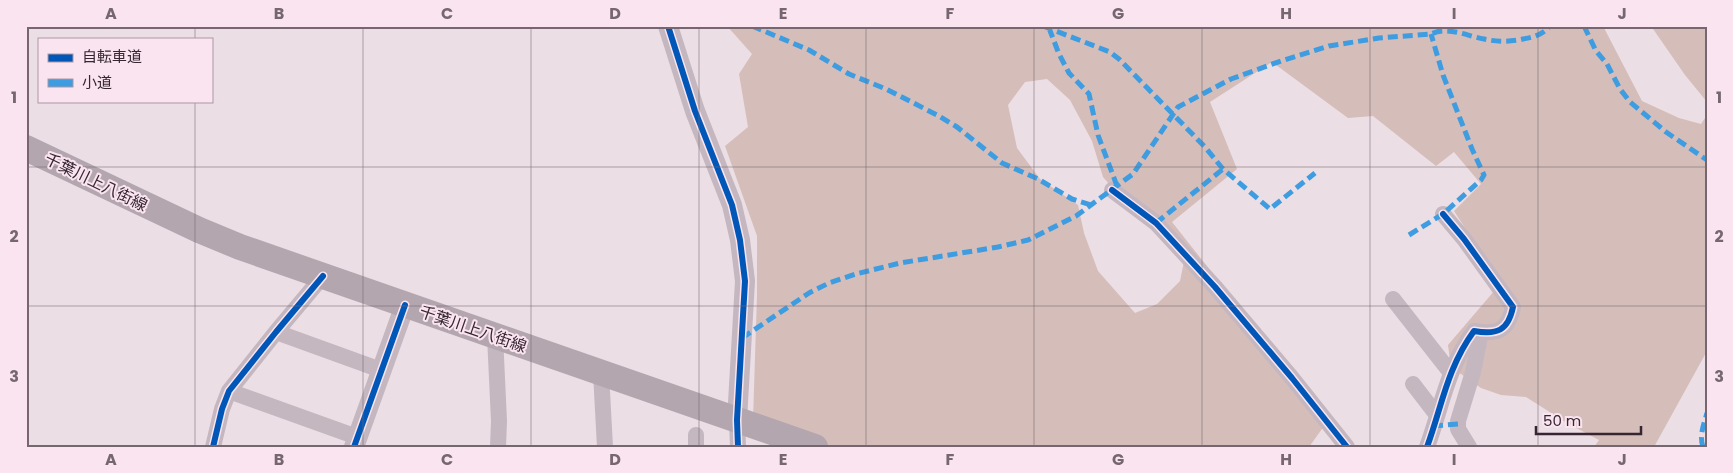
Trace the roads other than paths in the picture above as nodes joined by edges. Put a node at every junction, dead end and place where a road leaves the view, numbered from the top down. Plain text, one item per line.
1 (668, 26) edge
2 (26, 148) edge
3 (1112, 190) dead end
4 (1443, 214) dead end
5 (323, 276) junction
6 (1393, 299) dead end
7 (405, 305) junction
8 (276, 332) junction
9 (1481, 332) junction
10 (495, 336) junction
11 (381, 370) junction
12 (601, 373) junction
13 (1450, 373) junction
14 (1413, 384) dead end
15 (229, 391) junction
16 (1436, 414) junction
17 (737, 420) junction
18 (356, 442) edge
19 (213, 447) edge
20 (498, 447) edge
21 (605, 447) edge
22 (738, 447) edge
23 (816, 447) edge
24 (1347, 447) edge
25 (1427, 447) edge
26 (1469, 447) edge

1 - 17 street
2 - 5 main road, 千葉川上八街線
3 - 24 street
4 - 9 street
5 - 7 main road, 千葉川上八街線
5 - 8 street
6 - 13 street
7 - 10 main road, 千葉川上八街線
7 - 11 street
8 - 11 street
8 - 15 street
9 - 13 street
9 - 26 street
10 - 12 main road, 千葉川上八街線
10 - 20 street
11 - 18 street
12 - 17 main road, 千葉川上八街線
12 - 21 street
13 - 16 street
14 - 16 street
15 - 18 street
15 - 19 street
16 - 25 street
17 - 22 street
17 - 23 main road, 千葉川上八街線

